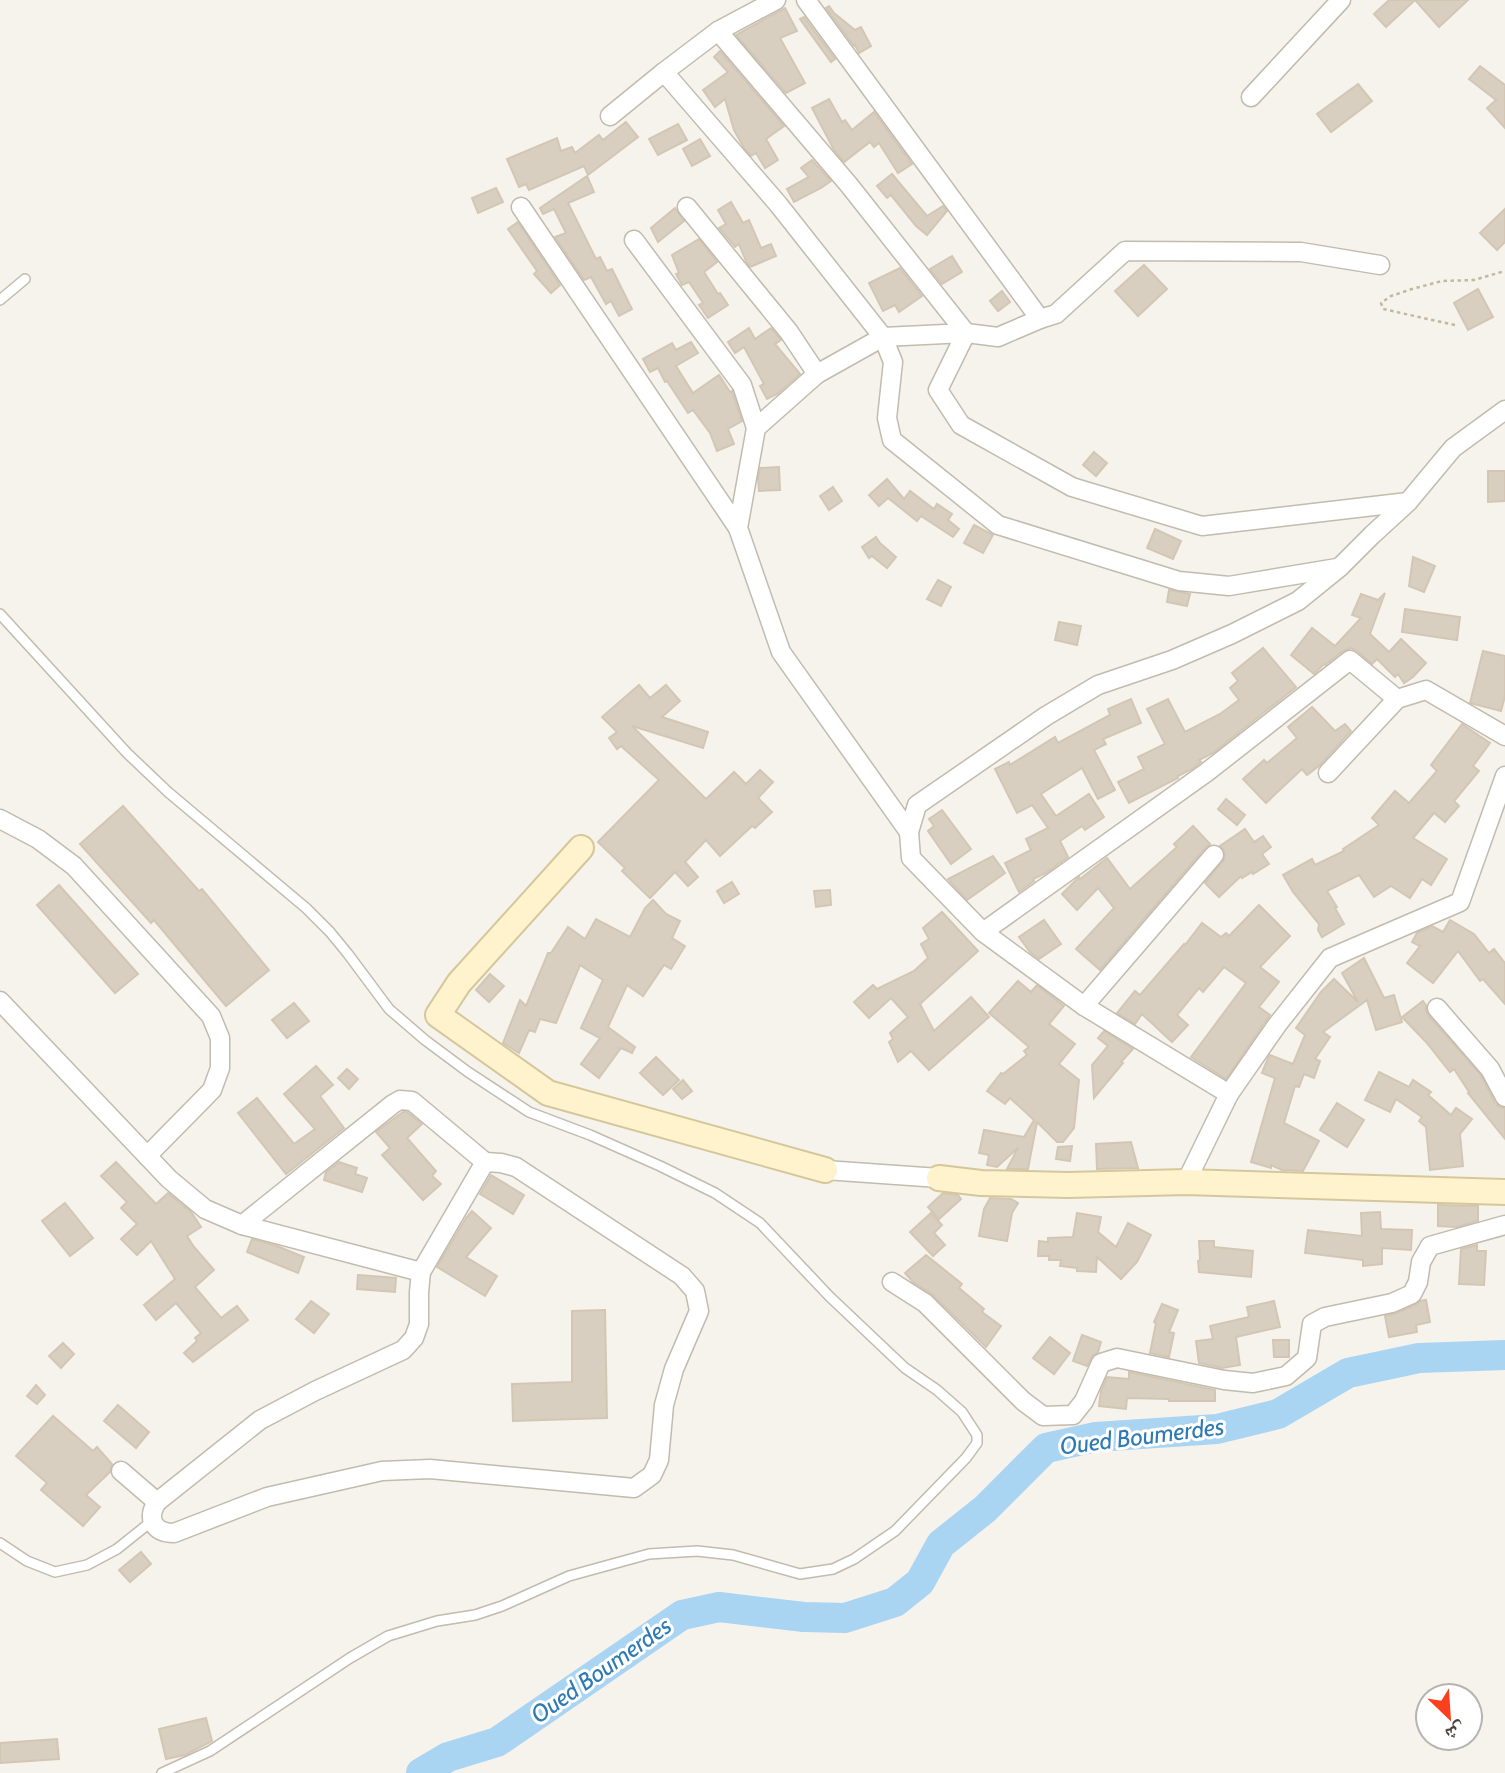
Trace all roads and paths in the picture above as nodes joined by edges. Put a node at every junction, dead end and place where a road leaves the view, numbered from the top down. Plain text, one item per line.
1 (776, 0) edge
2 (806, 0) edge
3 (1341, 0) edge
4 (718, 31) junction
5 (664, 72) junction
6 (1251, 97) dead end
7 (610, 116) dead end
8 (520, 207) dead end
9 (687, 207) dead end
10 (634, 240) dead end
11 (1380, 265) dead end
12 (1505, 271) edge
13 (25, 279) dead end
14 (0, 300) edge
15 (1040, 319) junction
16 (1455, 325) dead end
17 (966, 333) junction
18 (883, 337) junction
19 (817, 374) junction
20 (1505, 410) edge
21 (756, 428) junction
22 (1408, 502) junction
23 (738, 528) junction
24 (1340, 567) junction
25 (0, 614) edge
26 (1398, 699) junction
27 (1505, 736) edge
28 (1328, 773) dead end
29 (1505, 776) edge
30 (0, 819) edge
31 (909, 832) junction
32 (581, 848) dead end
33 (1214, 855) dead end
34 (983, 932) junction
35 (0, 1001) edge
36 (1084, 1006) junction
37 (1437, 1008) dead end
38 (1229, 1094) junction
39 (1505, 1097) edge
40 (147, 1156) junction
41 (485, 1162) junction
42 (825, 1170) joint
43 (939, 1178) joint
44 (1186, 1182) junction
45 (1505, 1192) edge
46 (242, 1225) junction
47 (1505, 1225) edge
48 (421, 1272) junction
49 (892, 1282) dead end
50 (121, 1471) dead end
51 (157, 1502) junction
52 (152, 1521) junction
53 (0, 1543) edge
54 (162, 1773) edge

1 - 4 street
2 - 15 street
3 - 6 street
4 - 5 street
4 - 17 street
5 - 7 street
5 - 18 street
8 - 23 street
9 - 19 street
10 - 21 street
11 - 15 street
12 - 16 path
13 - 14 lane
15 - 17 street
17 - 18 street
17 - 22 street
18 - 19 street
18 - 24 street
19 - 21 street
20 - 22 street
21 - 23 street
22 - 24 street
23 - 31 street
24 - 31 street
25 - 54 lane
26 - 27 street
26 - 28 street
26 - 34 street
29 - 38 street
30 - 40 street
31 - 34 street
32 - 42 street
33 - 36 street
34 - 36 street
35 - 40 street
36 - 38 street
37 - 39 street
38 - 44 street
40 - 46 street
41 - 46 street
41 - 48 street
41 - 52 street
42 - 43 street
43 - 44 street
44 - 45 street
46 - 48 street
47 - 49 street
48 - 51 street
50 - 51 street
51 - 52 street
52 - 53 lane

